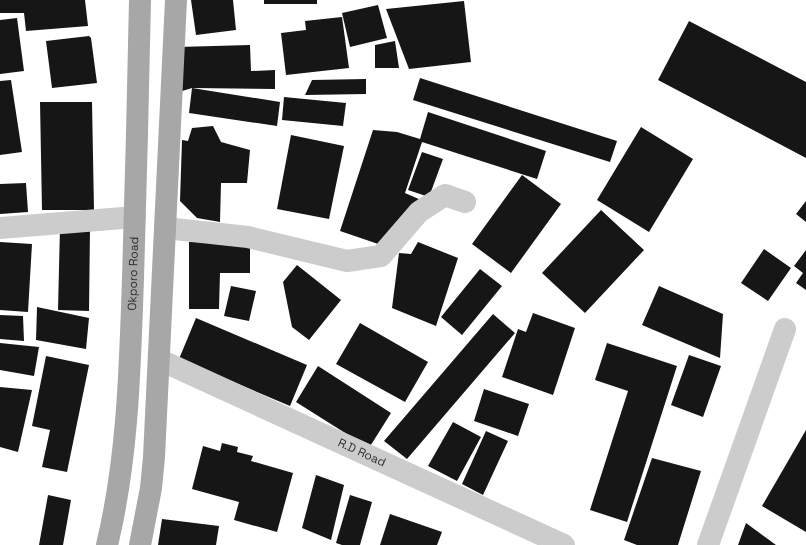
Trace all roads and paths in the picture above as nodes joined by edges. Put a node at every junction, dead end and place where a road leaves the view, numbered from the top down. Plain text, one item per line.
1 (140, 0) edge
2 (176, 0) edge
3 (465, 202) dead end
4 (135, 217) junction
5 (0, 228) edge
6 (165, 228) junction
7 (786, 330) dead end
8 (160, 360) junction
9 (558, 544) edge
10 (107, 545) edge
11 (140, 545) edge
12 (708, 545) edge

1 - 4 main road, Okporo Road
2 - 6 main road
3 - 6 street
4 - 5 street
4 - 10 main road, Okporo Road
6 - 8 main road
7 - 12 street
8 - 9 street, R.D Road
8 - 11 main road

